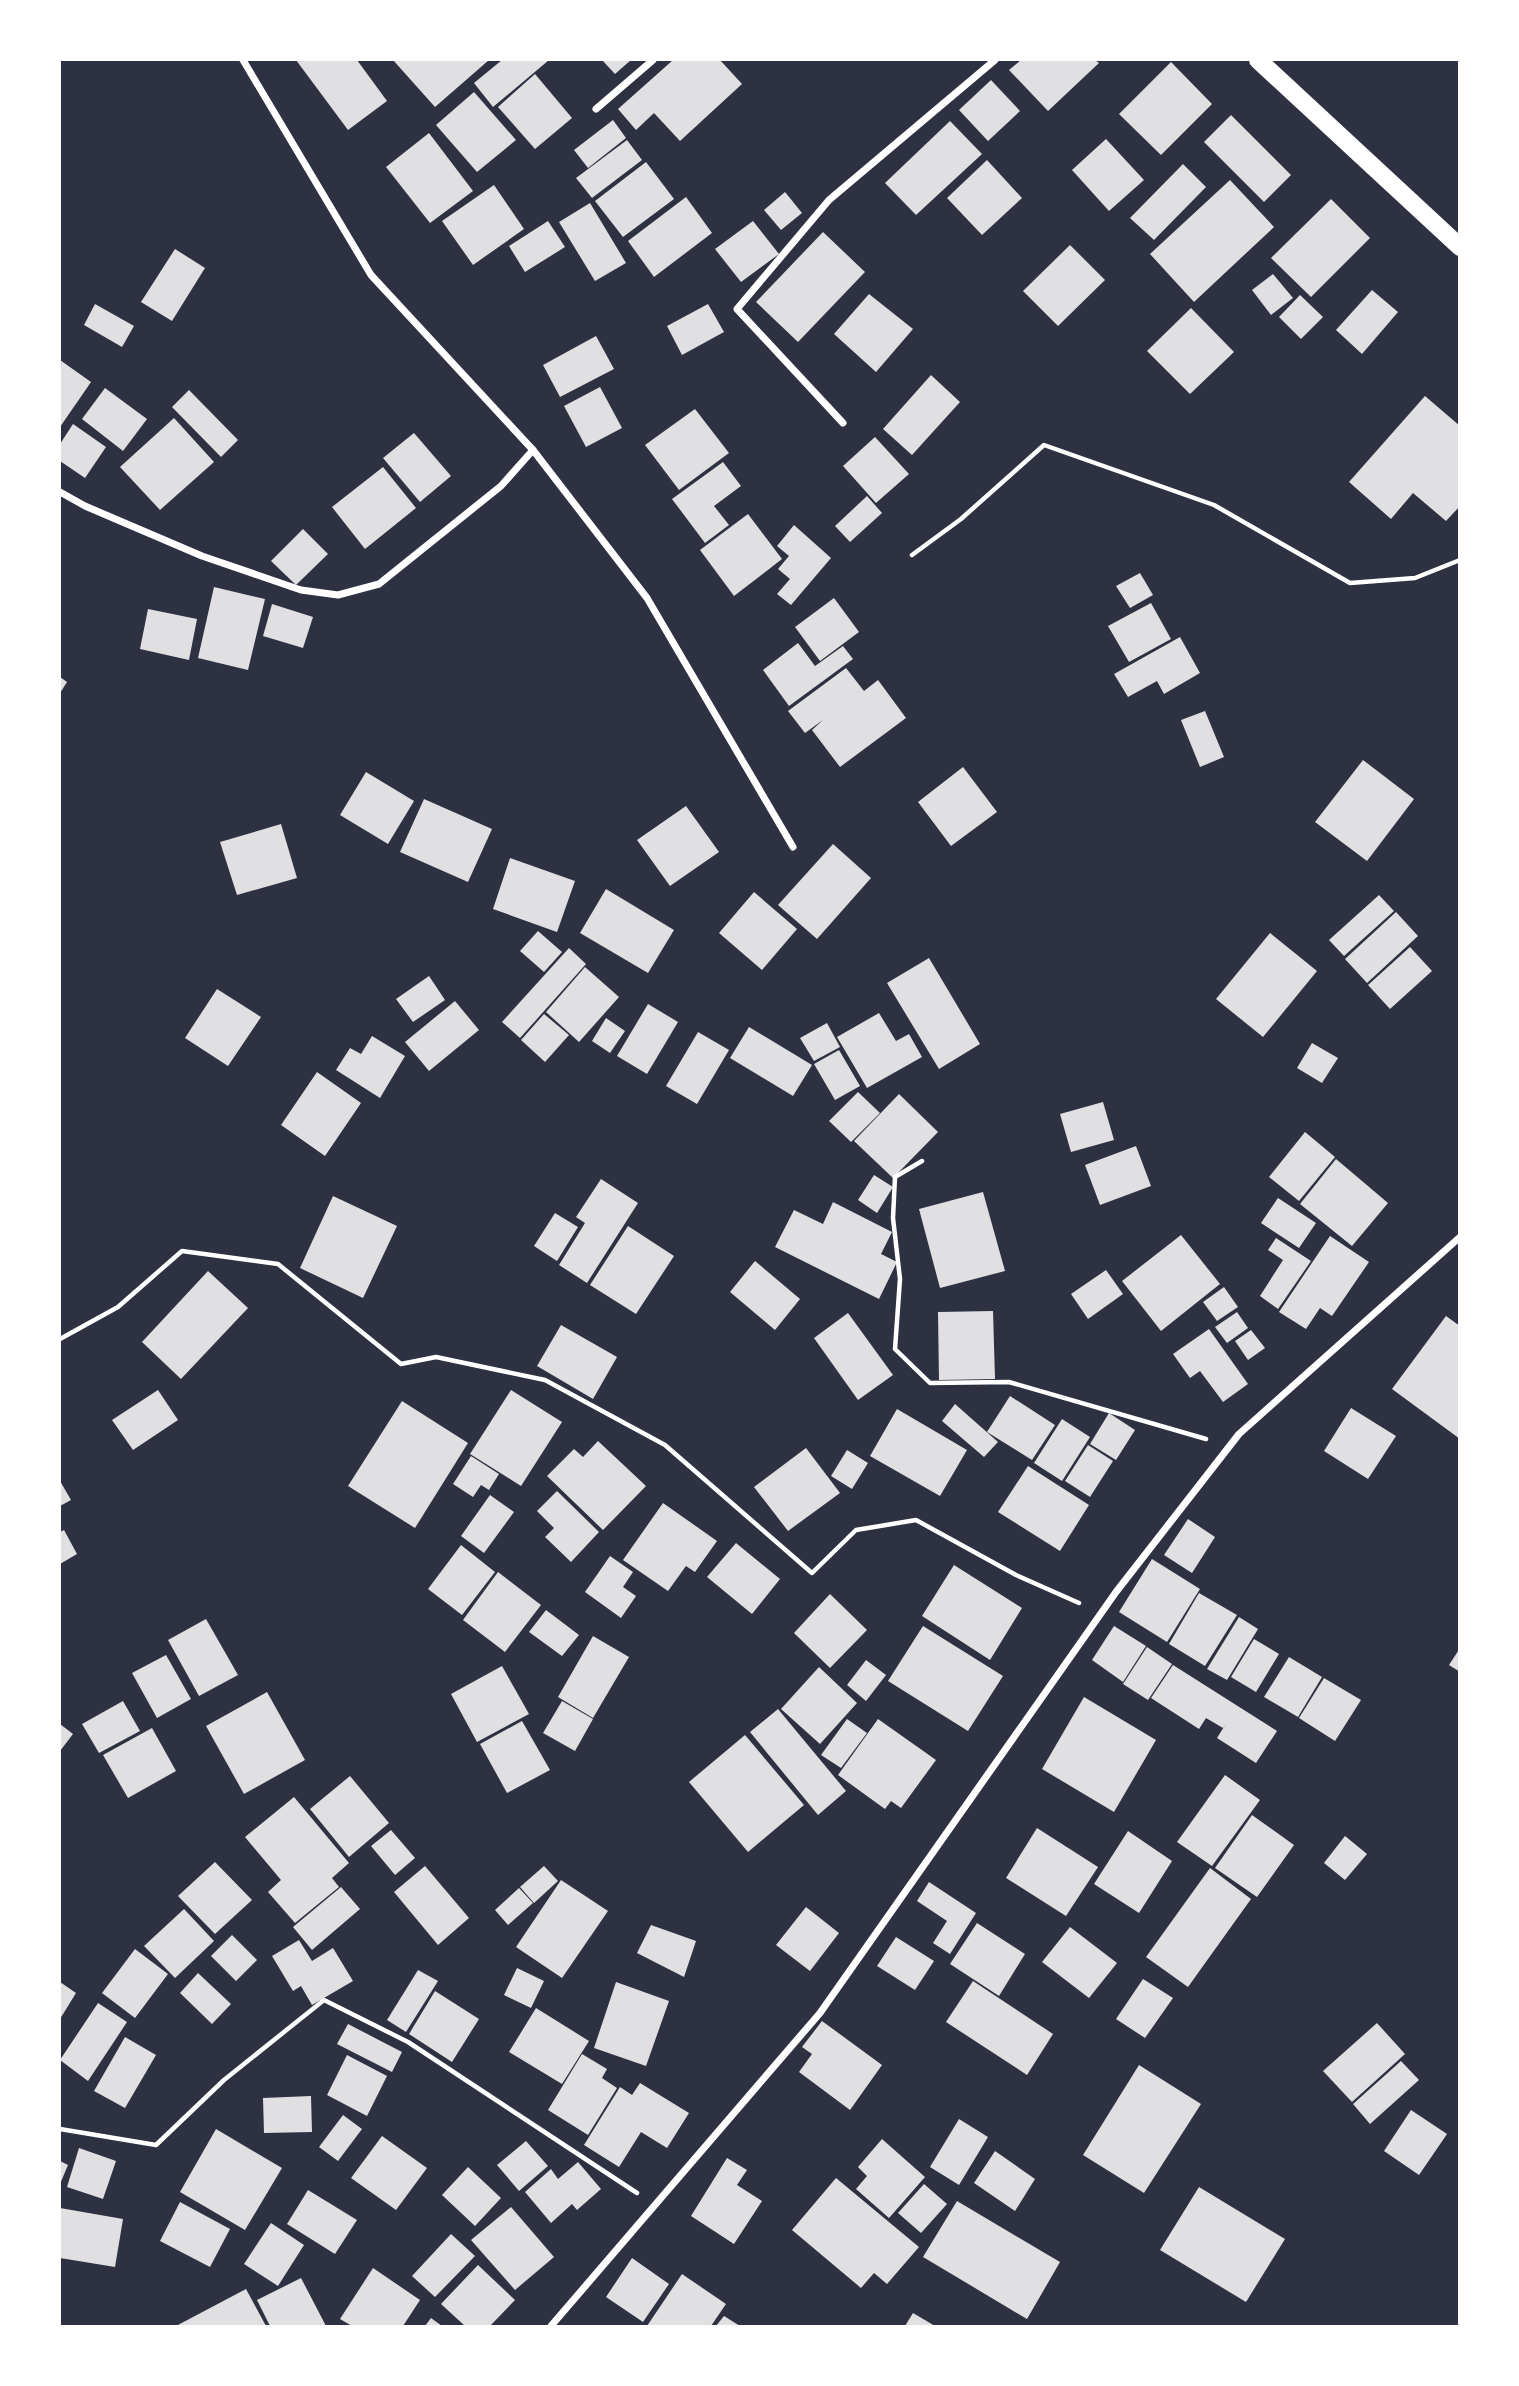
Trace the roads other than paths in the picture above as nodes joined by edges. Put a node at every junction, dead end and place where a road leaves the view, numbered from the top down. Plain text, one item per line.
1 (243, 60) edge
2 (653, 60) edge
3 (995, 60) edge
4 (1258, 60) edge
5 (596, 109) dead end
6 (1460, 247) edge
7 (843, 423) dead end
8 (533, 450) junction
9 (60, 492) edge
10 (793, 847) dead end
11 (1460, 1237) edge
12 (551, 2326) edge

1 - 8 street
2 - 5 street
3 - 7 street
4 - 6 main road
8 - 9 street
8 - 10 street
11 - 12 street

